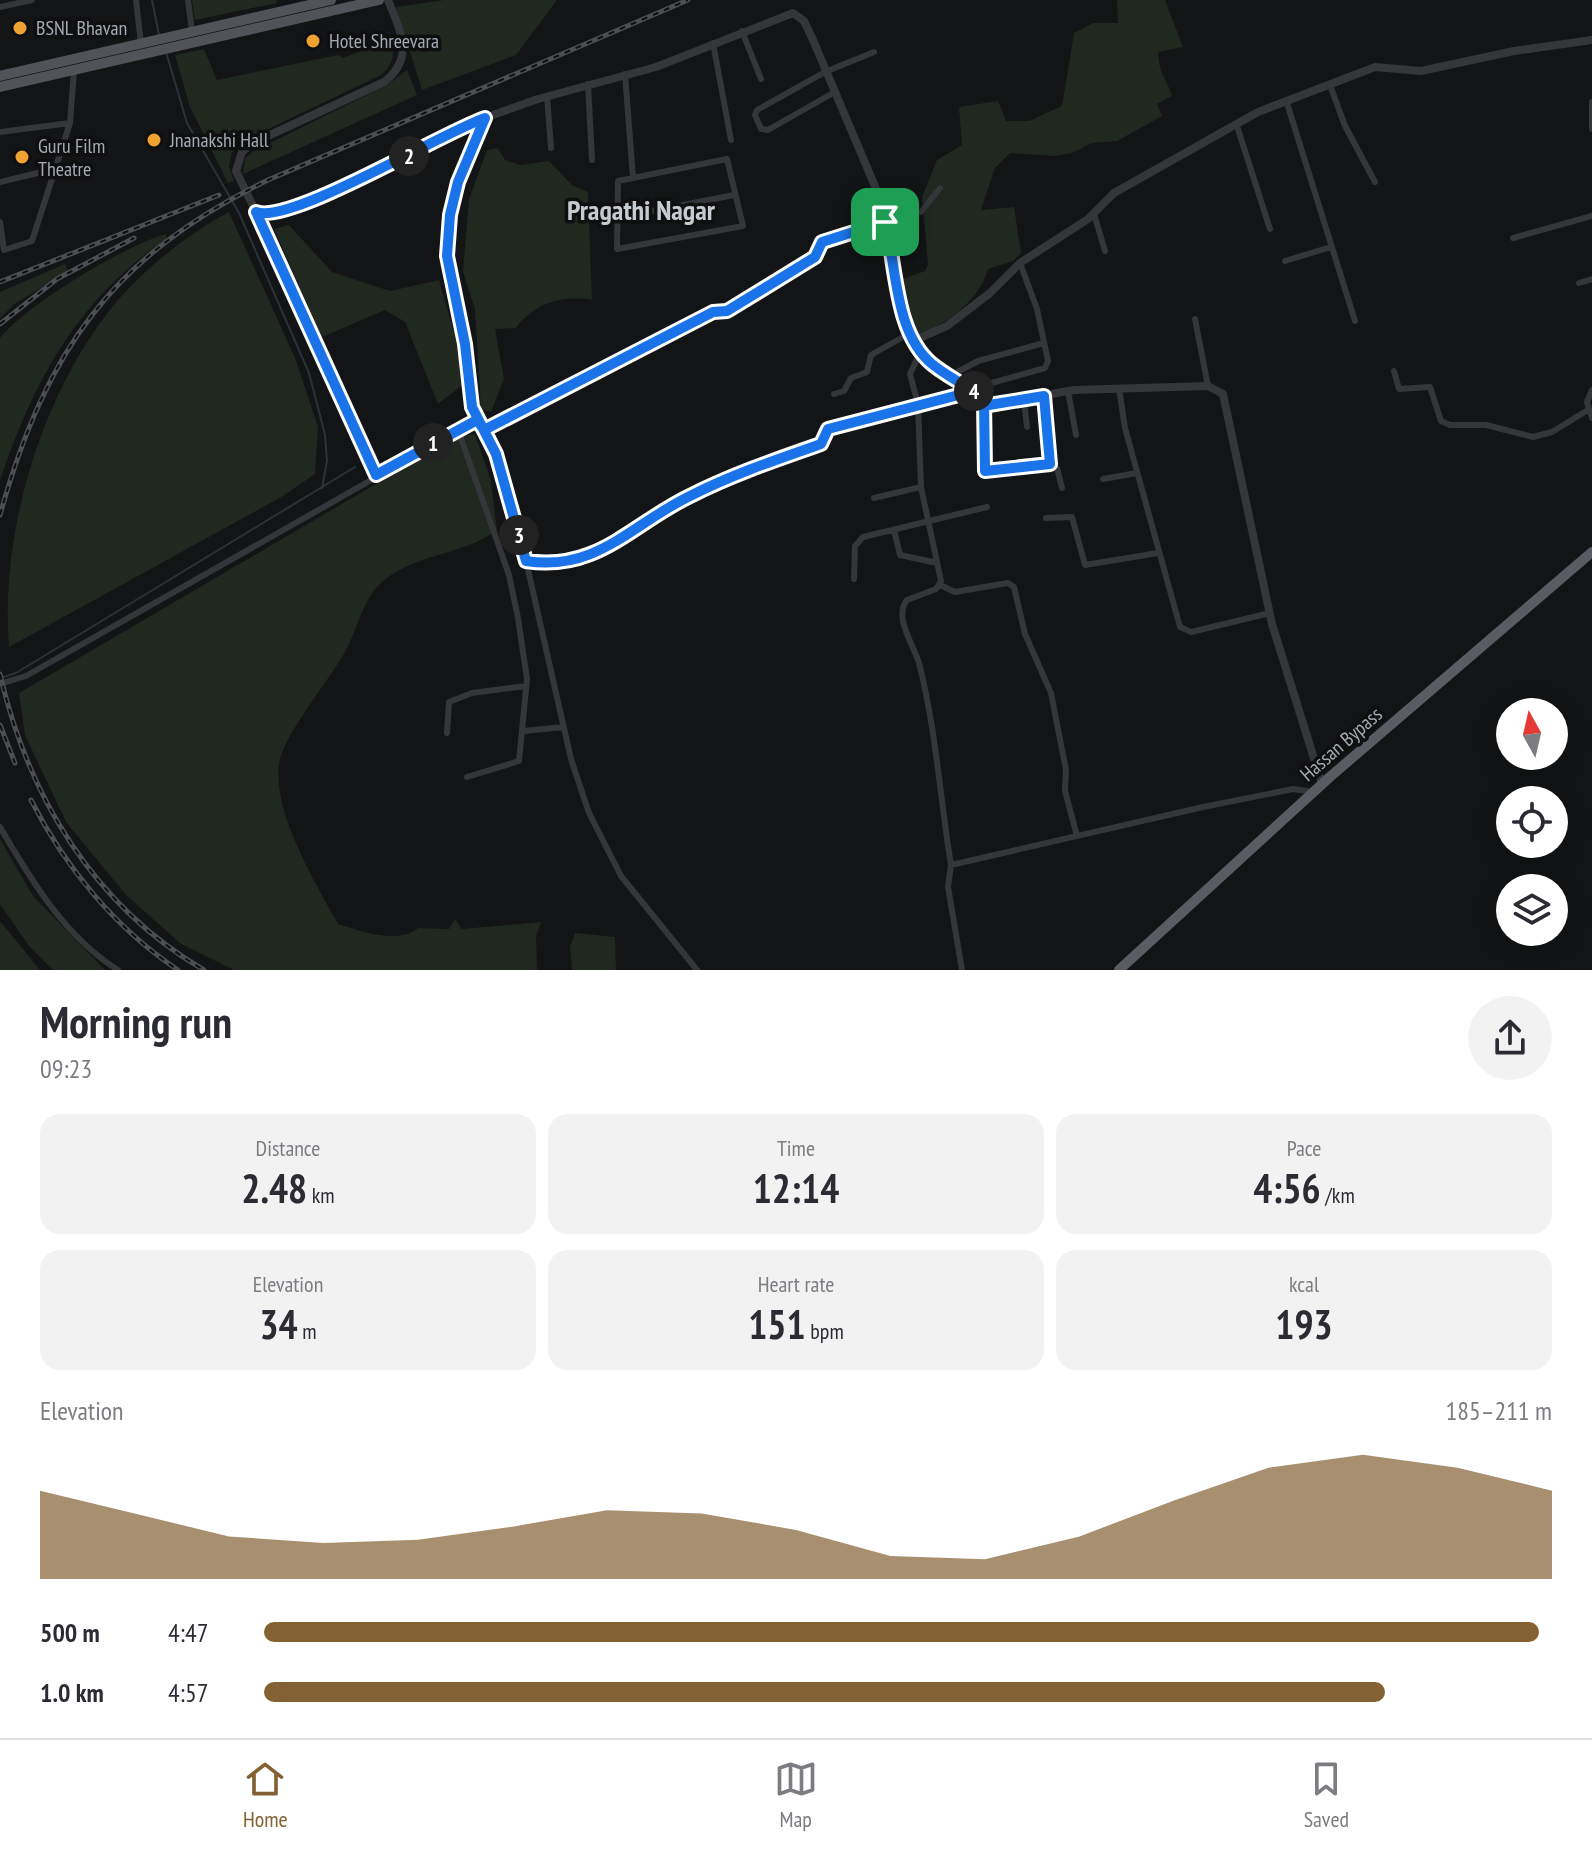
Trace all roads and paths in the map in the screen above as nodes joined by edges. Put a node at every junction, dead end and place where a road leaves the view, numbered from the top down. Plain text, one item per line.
1 (32, 0) edge
2 (136, 0) edge
3 (188, 0) edge
4 (331, 0) edge
5 (379, 0) edge
6 (388, 0) edge
7 (360, 2) edge
8 (0, 7) edge
9 (742, 31) junction
10 (192, 32) junction
11 (180, 40) junction
12 (1592, 40) edge
13 (713, 43) junction
14 (146, 48) junction
15 (874, 52) dead end
16 (74, 70) junction
17 (825, 72) junction
18 (625, 74) junction
19 (0, 76) edge
20 (761, 79) dead end
21 (588, 84) junction
22 (1330, 85) junction
23 (0, 87) edge
24 (833, 93) junction
25 (547, 96) junction
26 (1286, 100) junction
27 (1592, 102) edge
28 (485, 118) junction
29 (70, 123) junction
30 (1236, 123) junction
31 (1592, 129) edge
32 (0, 132) edge
33 (731, 140) dead end
34 (551, 148) dead end
35 (592, 160) dead end
36 (54, 169) junction
37 (633, 178) junction
38 (0, 182) edge
39 (1375, 182) dead end
40 (940, 188) dead end
41 (734, 195) junction
42 (256, 212) junction
43 (1094, 214) junction
44 (1592, 216) edge
45 (617, 218) junction
46 (0, 222) edge
47 (885, 222) junction
48 (1270, 229) dead end
49 (1513, 238) dead end
50 (1331, 247) junction
51 (2, 251) edge
52 (1105, 251) dead end
53 (1285, 261) dead end
54 (1020, 263) junction
55 (1592, 279) edge
56 (1579, 283) dead end
57 (1195, 319) dead end
58 (1355, 321) dead end
59 (913, 336) junction
60 (1044, 343) junction
61 (921, 351) junction
62 (1394, 371) dead end
63 (950, 376) junction
64 (1208, 386) junction
65 (1119, 388) junction
66 (1592, 390) edge
67 (974, 391) junction
68 (1068, 391) junction
69 (834, 394) dead end
70 (1044, 396) junction
71 (1024, 400) junction
72 (984, 401) junction
73 (918, 404) junction
74 (1588, 410) junction
75 (1592, 418) edge
76 (477, 420) junction
77 (1027, 427) dead end
78 (458, 430) junction
79 (484, 430) junction
80 (1076, 435) dead end
81 (1050, 464) junction
82 (1137, 473) junction
83 (376, 475) junction
84 (1103, 479) dead end
85 (921, 487) junction
86 (1062, 488) dead end
87 (874, 498) dead end
88 (987, 507) dead end
89 (1046, 518) dead end
90 (927, 521) junction
91 (894, 530) junction
92 (1592, 552) edge
93 (1158, 553) junction
94 (526, 561) junction
95 (937, 563) junction
96 (854, 579) dead end
97 (940, 585) junction
98 (1270, 613) junction
99 (0, 684) edge
100 (526, 686) junction
101 (564, 727) junction
102 (523, 731) junction
103 (447, 733) dead end
104 (467, 777) dead end
105 (1318, 788) junction
106 (0, 827) edge
107 (1077, 836) junction
108 (951, 865) junction
109 (692, 969) edge
110 (118, 970) edge
111 (962, 970) edge
112 (1119, 970) edge

1 - 8 street
2 - 14 street
3 - 10 street
4 - 10 main road
5 - 7 main road
6 - 42 street
7 - 11 main road
9 - 13 street
9 - 17 street
9 - 20 street
10 - 11 main road
11 - 14 main road
12 - 22 street
13 - 18 street
13 - 33 street
14 - 16 main road
14 - 19 main road
15 - 17 street
16 - 23 main road
16 - 29 street
17 - 24 street
17 - 24 street
18 - 21 street
18 - 37 street
21 - 25 street
21 - 35 street
22 - 26 street
22 - 39 street
24 - 47 street
25 - 28 street
25 - 34 street
26 - 30 street
26 - 50 street
27 - 31 street
28 - 42 street
28 - 76 street
29 - 32 street
29 - 36 street
30 - 43 street
30 - 48 street
36 - 38 street
36 - 51 street
37 - 41 street
37 - 45 street
40 - 47 street
41 - 45 street
41 - 45 street
42 - 83 street
43 - 52 street
43 - 54 street
44 - 49 street
46 - 51 street
47 - 59 street
47 - 79 street
50 - 53 street
50 - 58 street
54 - 59 street
54 - 60 street
55 - 56 street
57 - 64 street
59 - 61 street
59 - 69 street
60 - 63 street
60 - 67 street
61 - 63 street
61 - 73 street
62 - 74 street
63 - 67 street
64 - 65 street
64 - 98 street
65 - 68 street
65 - 82 street
66 - 74 street
67 - 72 street
67 - 73 street
68 - 70 street
68 - 80 street
70 - 71 street
70 - 81 street
71 - 72 street
71 - 77 street
72 - 81 street
73 - 85 street
73 - 94 street
74 - 75 street
76 - 78 street
76 - 79 street
78 - 83 street
78 - 100 street
79 - 94 street
81 - 86 street
82 - 84 street
82 - 93 street
83 - 99 street
85 - 87 street
85 - 90 street
88 - 90 street
89 - 93 street
90 - 91 street
90 - 95 street
91 - 95 street
91 - 96 street
92 - 105 highway, Hassan Bypass
93 - 98 street
94 - 101 street
95 - 97 street
97 - 107 street
97 - 108 street
98 - 105 street
100 - 102 street
100 - 103 street
101 - 102 street
101 - 109 street
102 - 104 street
105 - 107 street
105 - 112 highway, Hassan Bypass
106 - 110 street
107 - 108 street
108 - 111 street

